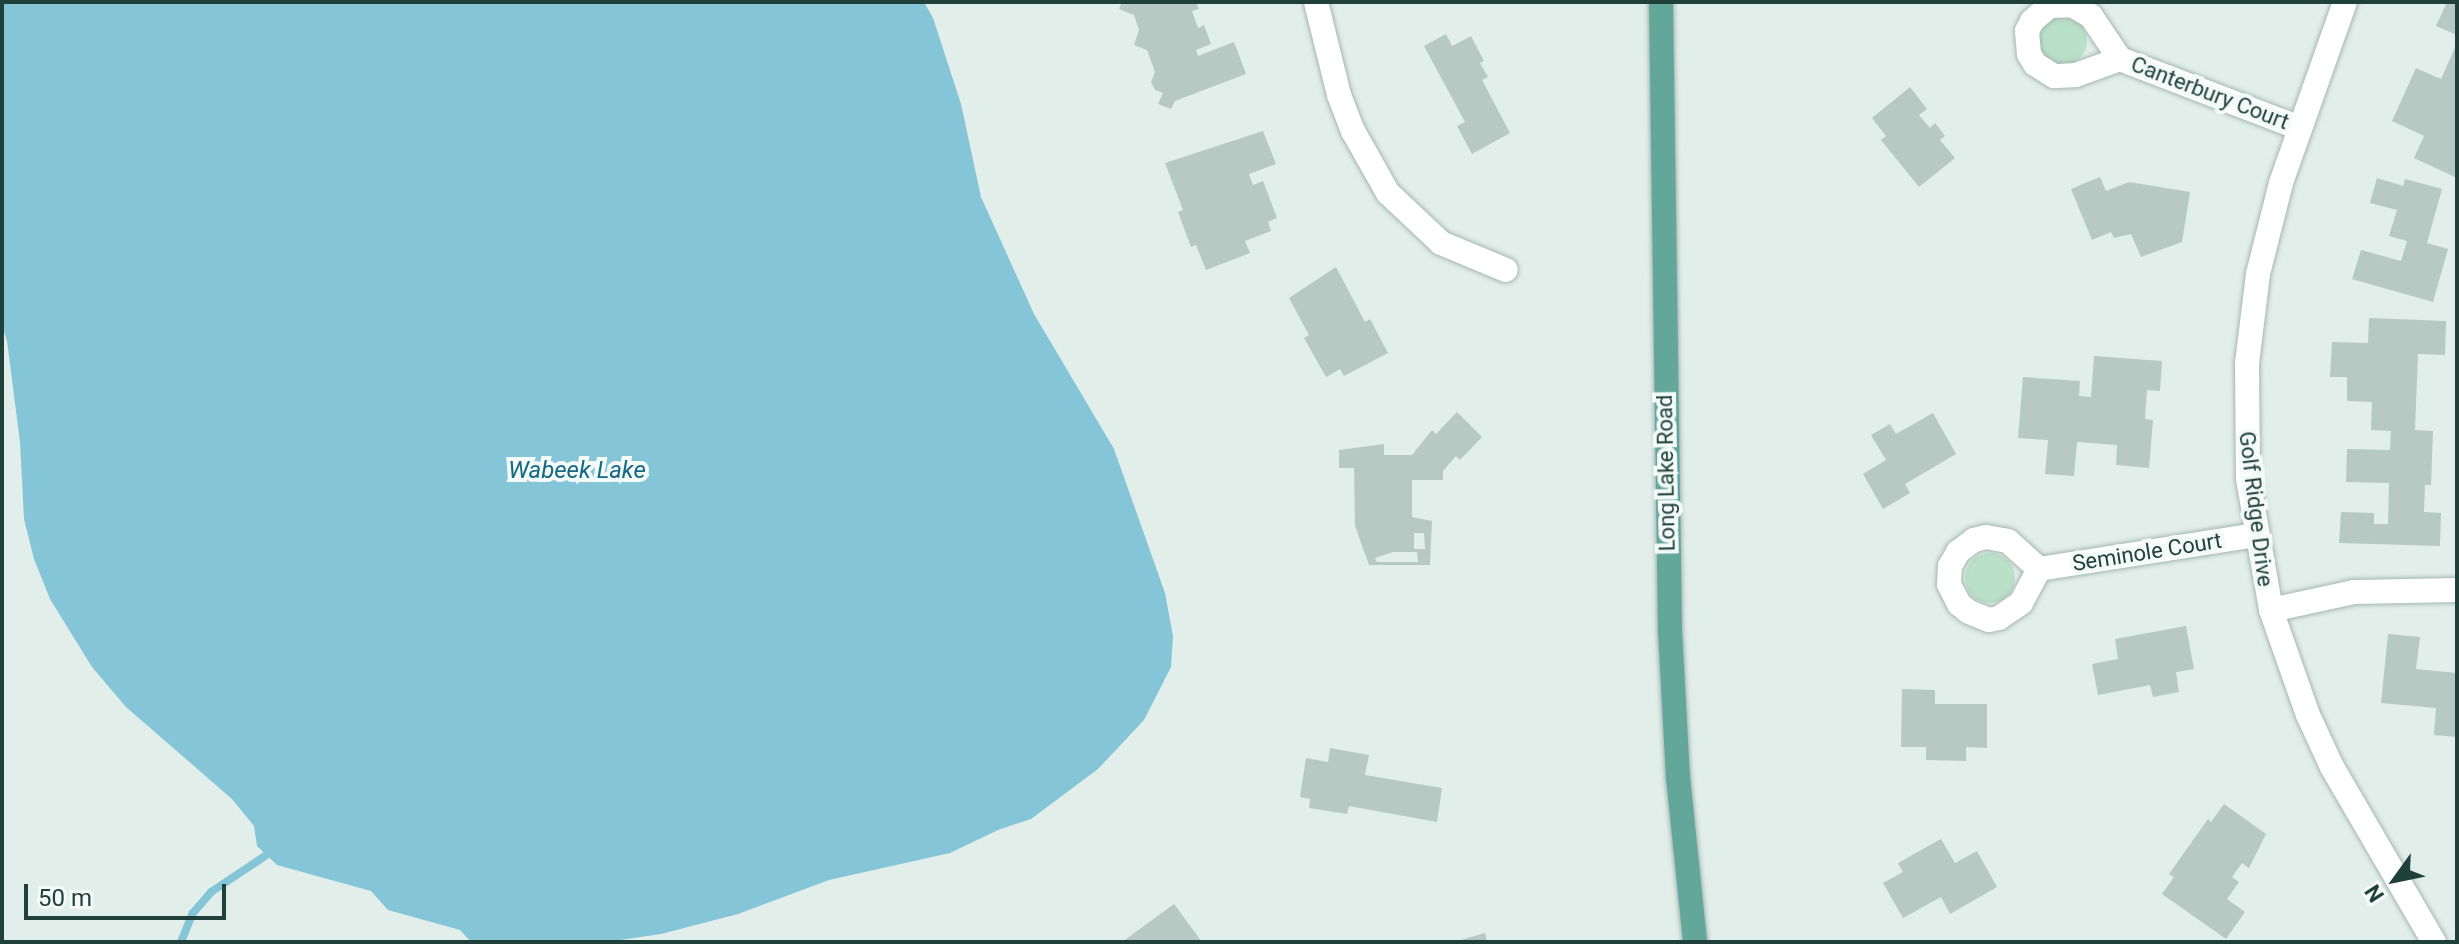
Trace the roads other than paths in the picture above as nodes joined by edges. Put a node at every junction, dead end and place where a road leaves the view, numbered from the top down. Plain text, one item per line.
1 (1316, 2) edge
2 (1661, 2) edge
3 (2345, 2) edge
4 (2120, 59) dead end
5 (2300, 128) junction
6 (1506, 270) dead end
7 (2255, 535) junction
8 (2039, 569) dead end
9 (2457, 590) edge
10 (2271, 610) junction
11 (1695, 942) edge
12 (2434, 942) edge

1 - 6 street
2 - 11 main road, Long Lake Road
3 - 5 street, Golf Ridge Drive
4 - 5 street, Canterbury Court
5 - 7 street, Golf Ridge Drive
7 - 8 street, Seminole Court
7 - 10 street, Golf Ridge Drive
9 - 10 street
10 - 12 street, Golf Ridge Drive

